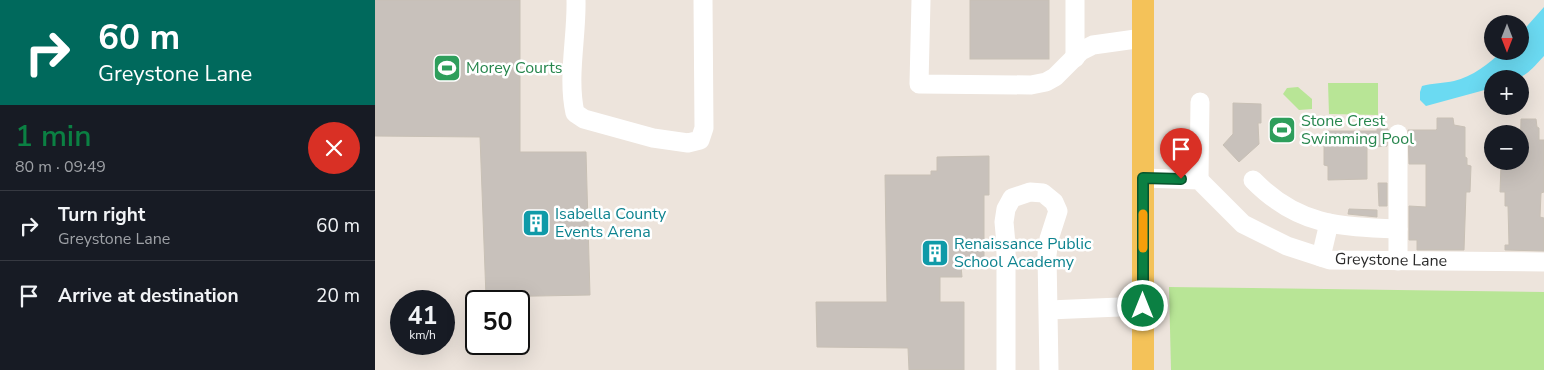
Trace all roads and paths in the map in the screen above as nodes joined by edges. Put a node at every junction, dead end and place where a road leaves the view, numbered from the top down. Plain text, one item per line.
1 (576, 0) edge
2 (703, 0) edge
3 (921, 0) edge
4 (1075, 0) edge
5 (1143, 0) edge
6 (1143, 38) junction
7 (1075, 58) junction
8 (1200, 102) dead end
9 (1398, 134) dead end
10 (1143, 178) junction
11 (1199, 180) junction
12 (1253, 180) dead end
13 (1329, 223) junction
14 (1398, 229) junction
15 (1321, 257) junction
16 (1398, 261) junction
17 (1544, 262) edge
18 (1143, 306) junction
19 (1049, 310) junction
20 (1006, 370) edge
21 (1049, 370) edge
22 (1143, 370) edge

1 - 2 street
3 - 7 street
4 - 7 street
5 - 6 main road
6 - 7 street
6 - 10 main road
8 - 11 street
9 - 14 street
10 - 11 street
10 - 18 main road
11 - 15 street, Greystone Lane
12 - 13 street
13 - 14 street
13 - 15 street
14 - 16 street
15 - 16 street, Greystone Lane
16 - 17 street, Greystone Lane
18 - 19 street
18 - 22 main road
19 - 20 street
19 - 21 street

